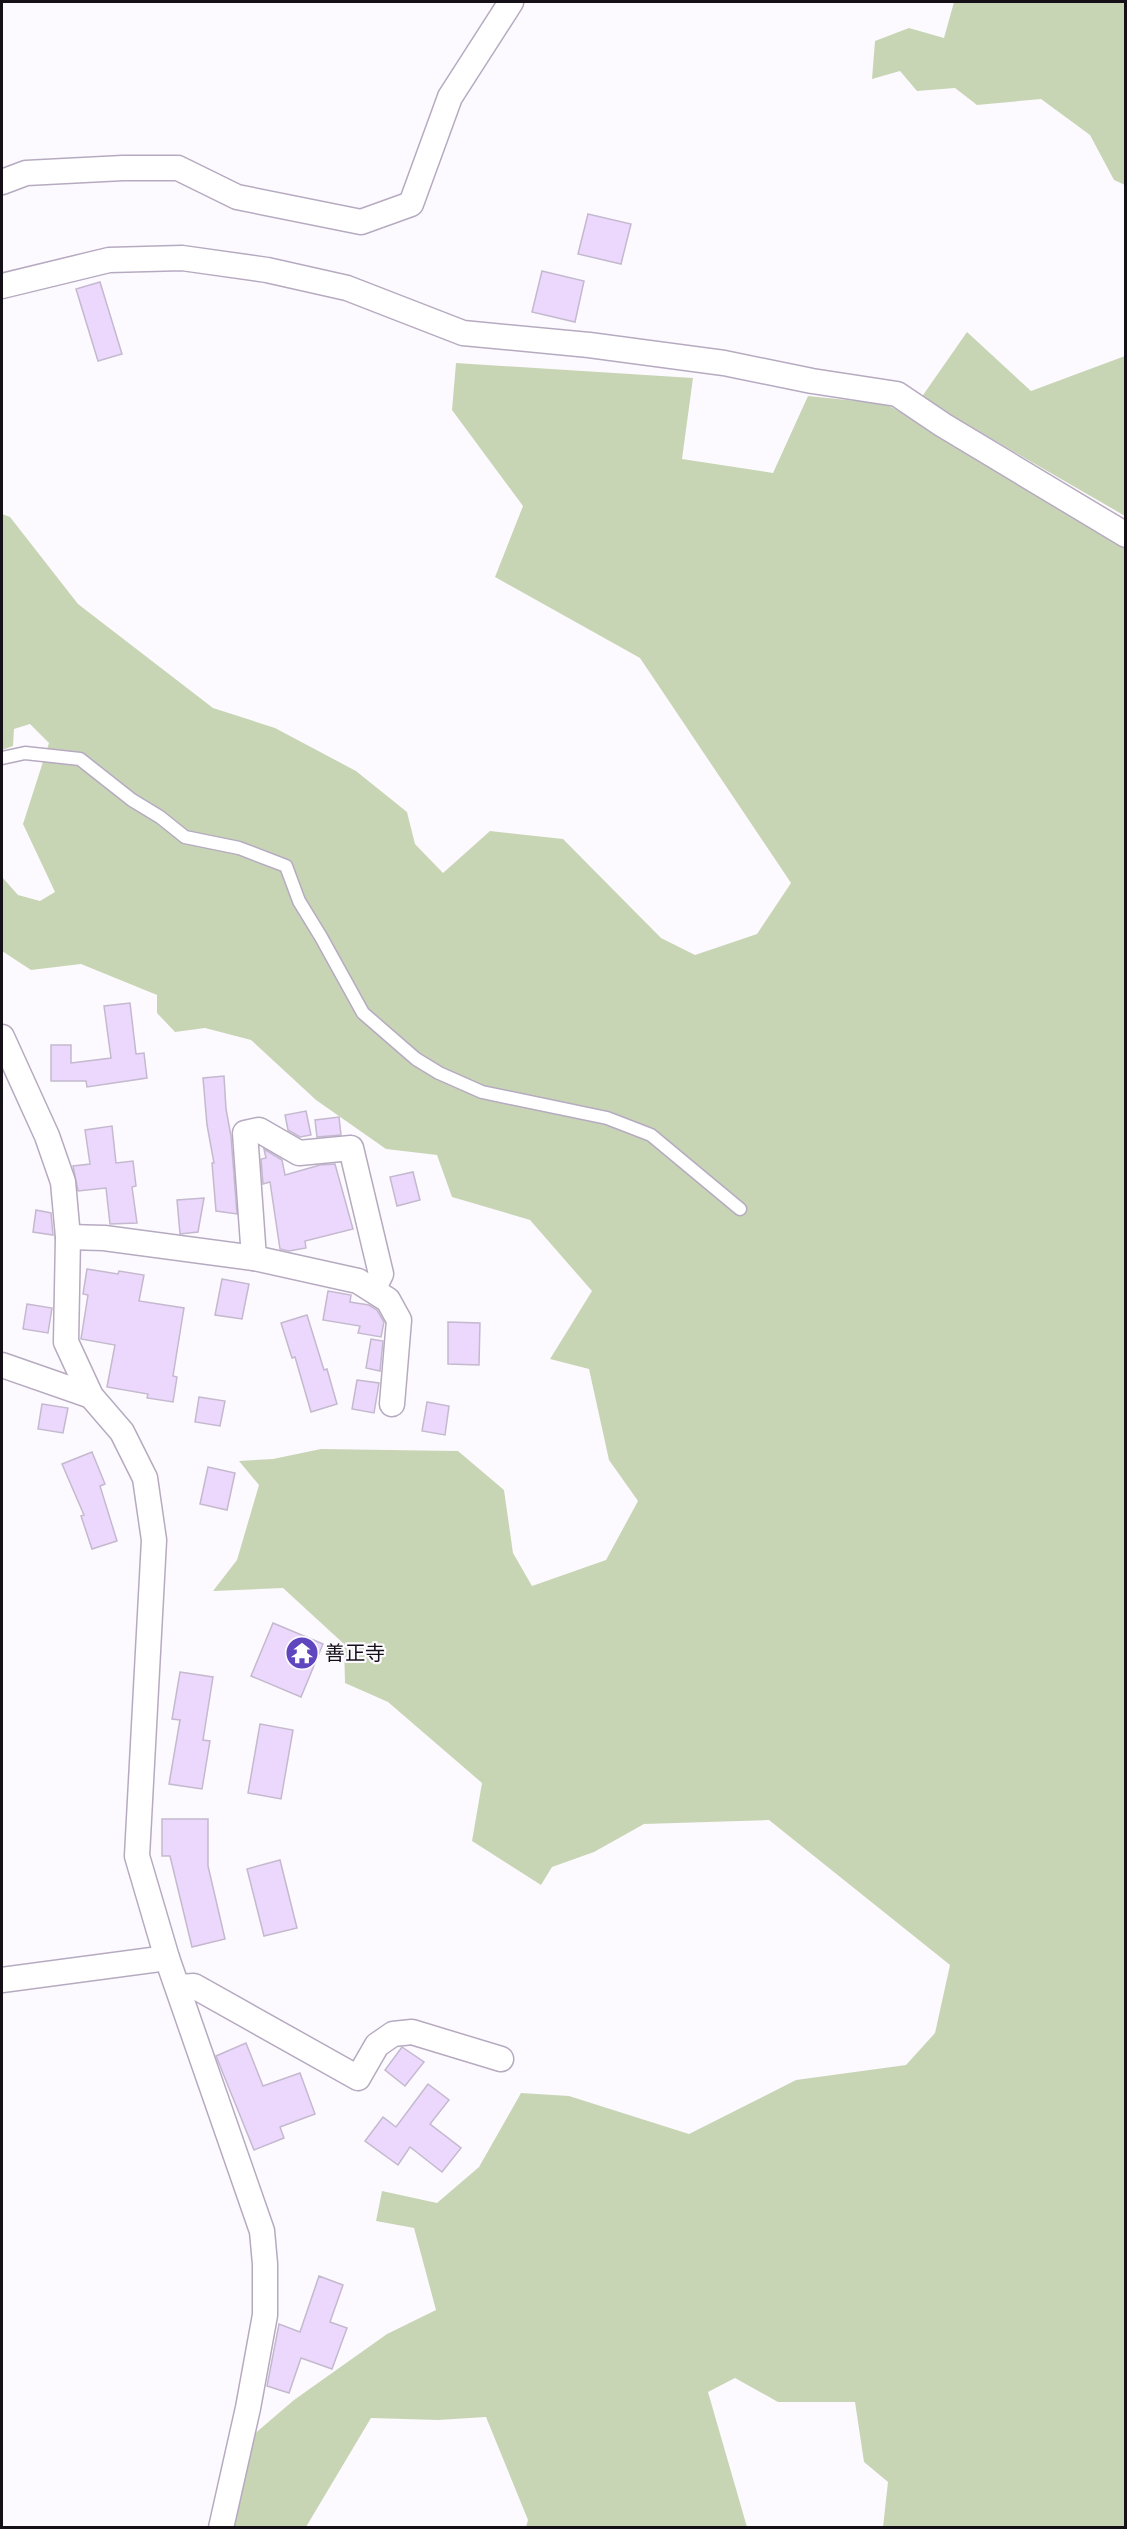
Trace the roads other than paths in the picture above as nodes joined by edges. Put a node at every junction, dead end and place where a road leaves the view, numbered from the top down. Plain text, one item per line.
1 (511, 2) edge
2 (2, 182) edge
3 (2, 286) edge
4 (1125, 535) edge
5 (2, 758) edge
6 (2, 1037) edge
7 (740, 1209) dead end
8 (68, 1237) junction
9 (254, 1258) junction
10 (373, 1290) junction
11 (2, 1365) edge
12 (91, 1396) junction
13 (393, 1404) dead end
14 (167, 1958) junction
15 (2, 1980) edge
16 (179, 1987) junction
17 (501, 2059) dead end
18 (221, 2528) edge

1 - 2 street
3 - 4 street
5 - 7 lane
6 - 8 street
8 - 9 street
8 - 12 street
9 - 10 street
9 - 10 street
10 - 13 street
11 - 12 street
12 - 14 street
14 - 15 street
14 - 16 street
16 - 17 street
16 - 18 street

